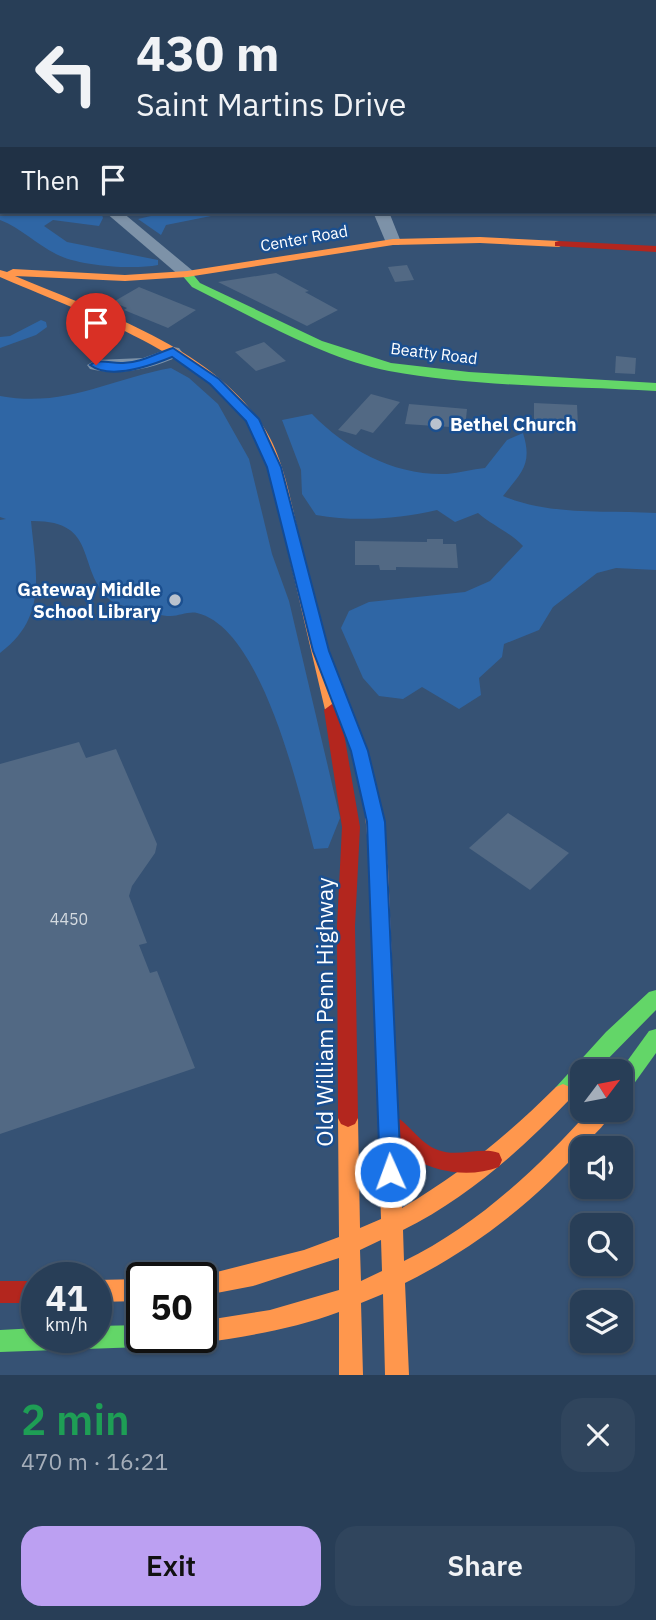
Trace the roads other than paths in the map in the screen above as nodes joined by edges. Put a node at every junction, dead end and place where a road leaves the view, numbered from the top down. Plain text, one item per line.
1 (115, 214) edge
2 (382, 214) edge
3 (393, 242) junction
4 (656, 249) edge
5 (0, 272) edge
6 (187, 274) junction
7 (173, 352) junction
8 (96, 365) dead end
9 (656, 387) edge
10 (321, 651) junction
11 (656, 998) edge
12 (656, 1037) edge
13 (634, 1068) edge
14 (389, 1122) junction
15 (594, 1122) edge
16 (496, 1159) junction
17 (393, 1225) junction
18 (348, 1246) junction
19 (394, 1278) junction
20 (217, 1283) edge
21 (0, 1292) edge
22 (21, 1292) edge
23 (350, 1297) junction
24 (217, 1329) edge
25 (126, 1336) edge
26 (0, 1340) edge
27 (351, 1375) edge
28 (397, 1375) edge

1 - 6 street
2 - 3 street
3 - 4 main road, Center Road
3 - 6 main road, Center Road
5 - 6 main road, Center Road
5 - 7 main road, Old William Penn Highway
6 - 9 main road, Beatty Road
7 - 8 street
7 - 10 main road, Old William Penn Highway
10 - 14 main road, Old William Penn Highway
10 - 18 main road, Old William Penn Highway
11 - 16 main road
12 - 13 main road
14 - 16 main road
14 - 17 main road, Old William Penn Highway
15 - 19 main road
16 - 17 main road
17 - 18 main road
17 - 19 main road, Old William Penn Highway
18 - 20 main road
18 - 23 main road, Old William Penn Highway
19 - 23 main road
19 - 28 main road, Old William Penn Highway
21 - 22 main road
23 - 24 main road
23 - 27 main road, Old William Penn Highway
25 - 26 main road

